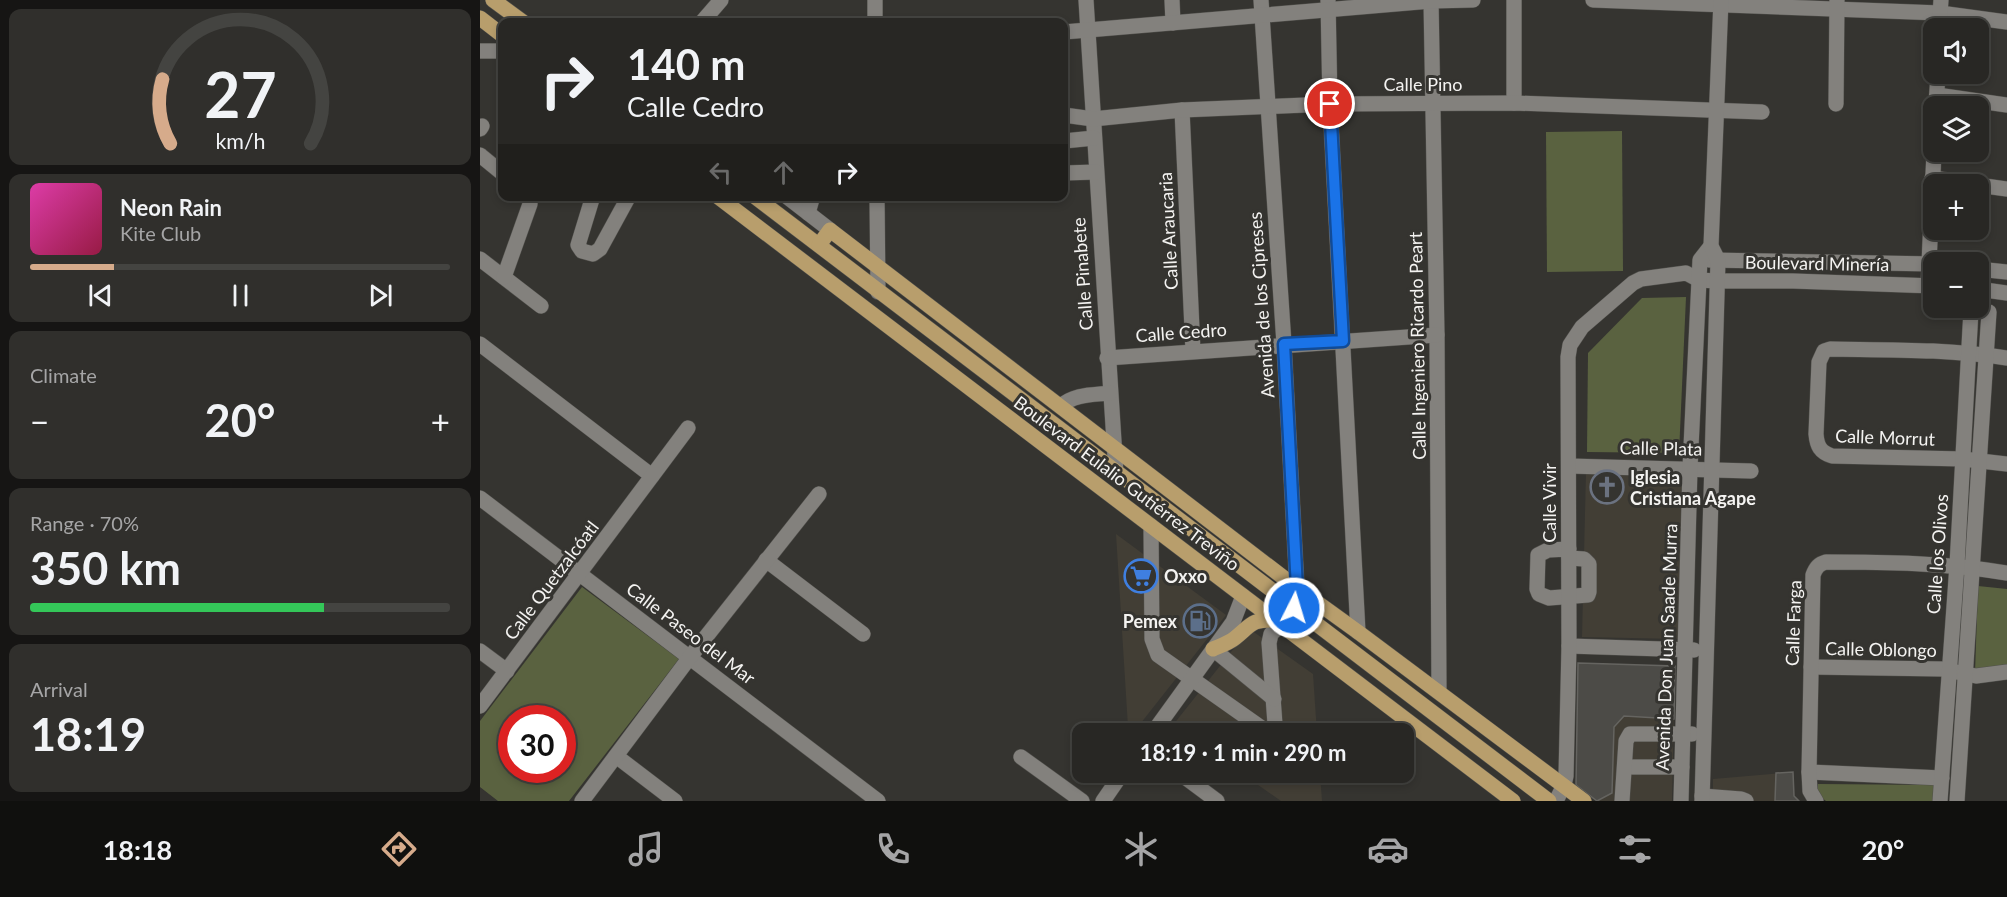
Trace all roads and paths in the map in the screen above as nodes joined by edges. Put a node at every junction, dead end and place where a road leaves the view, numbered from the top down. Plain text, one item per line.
1 (493, 0) edge
2 (721, 0) edge
3 (875, 0) edge
4 (1086, 0) edge
5 (1172, 0) edge
6 (1261, 0) edge
7 (1473, 0) edge
8 (1514, 0) edge
9 (1593, 0) edge
10 (1614, 0) edge
11 (1431, 1) edge
12 (1721, 2) edge
13 (1837, 4) edge
14 (1328, 5) edge
15 (1940, 6) edge
16 (1262, 17) junction
17 (480, 18) edge
18 (518, 18) edge
19 (711, 18) edge
20 (874, 18) edge
21 (2007, 22) edge
22 (1173, 23) junction
23 (1088, 29) junction
24 (498, 32) edge
25 (1068, 32) edge
26 (480, 51) edge
27 (498, 51) edge
28 (1514, 103) junction
29 (1330, 104) junction
30 (1434, 104) junction
31 (1836, 104) dead end
32 (1989, 104) edge
33 (1268, 105) junction
34 (2007, 105) edge
35 (1182, 110) junction
36 (1718, 110) junction
37 (1762, 112) dead end
38 (1068, 116) edge
39 (1093, 119) junction
40 (1094, 138) junction
41 (1068, 141) edge
42 (480, 155) edge
43 (498, 170) edge
44 (1096, 172) junction
45 (1068, 173) edge
46 (1989, 187) edge
47 (2007, 189) edge
48 (530, 201) edge
49 (591, 201) edge
50 (623, 201) edge
51 (724, 201) edge
52 (761, 201) edge
53 (792, 201) edge
54 (812, 201) edge
55 (877, 201) edge
56 (808, 213) junction
57 (830, 230) junction
58 (819, 245) junction
59 (1711, 246) junction
60 (480, 259) edge
61 (1701, 260) junction
62 (1718, 260) junction
63 (1923, 264) edge
64 (878, 267) junction
65 (1989, 270) edge
66 (2007, 272) edge
67 (504, 277) junction
68 (1692, 277) junction
69 (1717, 281) junction
70 (1923, 286) edge
71 (1989, 291) edge
72 (878, 292) junction
73 (2007, 293) edge
74 (541, 306) dead end
75 (1971, 318) edge
76 (1989, 318) edge
77 (1437, 334) junction
78 (1343, 341) junction
79 (480, 344) edge
80 (1284, 344) junction
81 (1193, 351) junction
82 (1969, 353) junction
83 (1987, 355) junction
84 (1107, 358) junction
85 (2007, 358) edge
86 (1110, 393) junction
87 (1060, 406) junction
88 (688, 428) dead end
89 (1114, 447) junction
90 (1963, 459) junction
91 (1980, 460) junction
92 (2007, 464) edge
93 (1569, 466) junction
94 (1690, 468) junction
95 (1710, 469) junction
96 (1751, 471) dead end
97 (1116, 473) junction
98 (652, 476) junction
99 (819, 494) dead end
100 (480, 498) edge
101 (1151, 526) junction
102 (1219, 552) junction
103 (1569, 553) junction
104 (766, 560) junction
105 (1957, 565) junction
106 (1973, 567) junction
107 (2007, 573) edge
108 (580, 574) junction
109 (1297, 588) junction
110 (1243, 596) junction
111 (1569, 598) junction
112 (1294, 608) junction
113 (1278, 623) junction
114 (1358, 632) junction
115 (863, 634) dead end
116 (1569, 646) junction
117 (1685, 649) junction
118 (1213, 650) junction
119 (1706, 650) junction
120 (480, 651) edge
121 (690, 657) junction
122 (1811, 667) junction
123 (1949, 671) junction
124 (507, 672) junction
125 (2007, 672) edge
126 (1965, 675) junction
127 (1192, 678) junction
128 (1439, 692) junction
129 (1274, 699) junction
130 (480, 706) edge
131 (1160, 723) edge
132 (1683, 734) junction
133 (1704, 735) junction
134 (616, 756) junction
135 (1021, 757) dead end
136 (1625, 767) junction
137 (1682, 767) junction
138 (1809, 772) junction
139 (1942, 777) junction
140 (1115, 783) edge
141 (1193, 783) edge
142 (1564, 785) junction
143 (1702, 799) edge
144 (1721, 799) edge
145 (582, 801) edge
146 (675, 801) edge
147 (878, 801) edge
148 (1082, 801) edge
149 (1103, 801) edge
150 (1217, 801) edge
151 (1513, 801) edge
152 (1549, 801) edge
153 (1556, 801) edge
154 (1584, 801) edge
155 (1622, 801) edge
156 (1681, 801) edge
157 (1746, 801) edge
158 (1816, 801) edge
159 (1940, 801) edge
160 (1957, 801) edge

1 - 18 main road
2 - 19 street
3 - 20 street
4 - 23 street, Calle Pinabete
5 - 22 street
6 - 16 street, Avenida de los Cipreses
7 - 11 street
8 - 28 street
9 - 10 street
10 - 12 street
11 - 14 street
11 - 30 street, Calle Ingeniero Ricardo Peart
12 - 13 street
12 - 36 street
13 - 15 street
13 - 31 street
14 - 16 street
14 - 29 street
15 - 21 street
16 - 22 street
16 - 33 street, Avenida de los Cipreses
17 - 24 main road
22 - 23 street
23 - 25 street
23 - 39 street, Calle Pinabete
26 - 27 street
28 - 30 street, Calle Pino
28 - 36 street, Calle Pino
29 - 30 street, Calle Pino
29 - 33 street, Calle Pino
29 - 78 street
30 - 77 street, Calle Ingeniero Ricardo Peart
32 - 34 street
33 - 35 street, Calle Pino
33 - 80 street, Avenida de los Cipreses
35 - 39 street, Calle Pino
35 - 81 street, Calle Araucaria
36 - 37 street, Calle Pino
36 - 59 street
38 - 39 street, Calle Pino
39 - 40 street, Calle Pinabete
40 - 41 street
40 - 44 street, Calle Pinabete
42 - 43 street
44 - 45 street
44 - 84 street, Calle Pinabete
46 - 47 street
48 - 67 street
49 - 50 street
51 - 101 main road, Boulevard Eulalio Gutiérrez Treviño
52 - 58 main road, Boulevard Eulalio Gutiérrez Treviño
53 - 56 street
54 - 56 street
55 - 64 street
56 - 57 street
57 - 58 main road
57 - 64 main road, Boulevard Eulalio Gutiérrez Treviño
58 - 72 main road, Boulevard Eulalio Gutiérrez Treviño
59 - 61 street, Avenida Don Juan Saade Murra
59 - 62 street
60 - 67 street
61 - 62 street, Boulevard Minería
61 - 68 street, Avenida Don Juan Saade Murra
62 - 63 street, Boulevard Minería
62 - 69 street
64 - 72 street
64 - 87 main road, Boulevard Eulalio Gutiérrez Treviño
65 - 66 street
67 - 74 street
68 - 69 street, Boulevard Minería
68 - 93 street, Calle Vivir
68 - 94 street, Avenida Don Juan Saade Murra
69 - 70 street, Boulevard Minería
69 - 95 street
71 - 73 street
72 - 97 main road, Boulevard Eulalio Gutiérrez Treviño
75 - 82 street, Calle los Olivos
76 - 83 street, Calle los Olivos
77 - 78 street, Calle Cedro
77 - 128 street, Calle Ingeniero Ricardo Peart
78 - 80 street, Calle Cedro
78 - 114 street
79 - 98 street
80 - 81 street, Calle Cedro
80 - 109 street, Avenida de los Cipreses
81 - 84 street, Calle Cedro
82 - 83 street
82 - 90 street, Calle los Olivos
82 - 90 street, Calle Morrut
83 - 85 street
83 - 91 street, Calle los Olivos
84 - 86 street, Calle Pinabete
86 - 87 street
86 - 89 street, Calle Pinabete
87 - 89 main road, Boulevard Eulalio Gutiérrez Treviño
88 - 98 street, Calle Quetzalcóatl
89 - 97 street, Calle Pinabete
89 - 109 main road, Boulevard Eulalio Gutiérrez Treviño
90 - 91 street, Calle Morrut
90 - 105 street, Calle los Olivos
91 - 92 street, Calle Morrut
91 - 106 street, Calle los Olivos
93 - 94 street, Calle Plata
93 - 103 street, Calle Vivir
94 - 95 street, Calle Plata
94 - 117 street, Avenida Don Juan Saade Murra
95 - 96 street, Calle Plata
95 - 119 street
97 - 102 main road, Boulevard Eulalio Gutiérrez Treviño
98 - 108 street, Calle Quetzalcóatl
99 - 104 street
100 - 108 street, Calle Paseo del Mar
101 - 110 main road, Boulevard Eulalio Gutiérrez Treviño
101 - 127 street
102 - 110 main road
102 - 112 main road, Boulevard Eulalio Gutiérrez Treviño
103 - 111 street, Calle Vivir
103 - 111 street
104 - 115 street
104 - 121 street
105 - 106 street, Calle Farga
105 - 122 street, Calle Farga
105 - 123 street, Calle los Olivos
106 - 107 street, Calle Farga
106 - 126 street, Calle los Olivos
108 - 121 street, Calle Paseo del Mar
108 - 124 street, Calle Quetzalcóatl
109 - 112 street, Avenida de los Cipreses
109 - 114 main road, Boulevard Eulalio Gutiérrez Treviño
110 - 113 main road, Boulevard Eulalio Gutiérrez Treviño
110 - 118 street
111 - 116 street, Calle Vivir
112 - 152 main road, Boulevard Eulalio Gutiérrez Treviño
113 - 118 main road
113 - 129 street
113 - 151 main road, Boulevard Eulalio Gutiérrez Treviño
114 - 128 main road, Boulevard Eulalio Gutiérrez Treviño
116 - 117 street
116 - 142 street, Calle Vivir
117 - 119 street
117 - 132 street, Avenida Don Juan Saade Murra
118 - 127 street
118 - 129 street
119 - 133 street
120 - 124 street
121 - 134 street
121 - 147 street, Calle Paseo del Mar
122 - 123 street, Calle Oblongo
122 - 138 street, Calle Farga
123 - 126 street, Calle Oblongo
123 - 139 street, Calle los Olivos
124 - 130 street, Calle Quetzalcóatl
125 - 126 street, Calle Oblongo
126 - 160 street, Calle los Olivos
127 - 129 street
127 - 131 street
128 - 142 main road, Boulevard Eulalio Gutiérrez Treviño
132 - 133 street
132 - 136 street
132 - 137 street, Avenida Don Juan Saade Murra
133 - 143 street
134 - 145 street
134 - 146 street
135 - 148 street
136 - 137 street
136 - 155 street
137 - 156 street, Avenida Don Juan Saade Murra
138 - 139 street
138 - 158 street, Calle Farga
139 - 159 street, Calle los Olivos
140 - 149 street
141 - 150 street
142 - 153 street, Calle Vivir
142 - 154 main road, Boulevard Eulalio Gutiérrez Treviño
143 - 144 street
144 - 157 street

